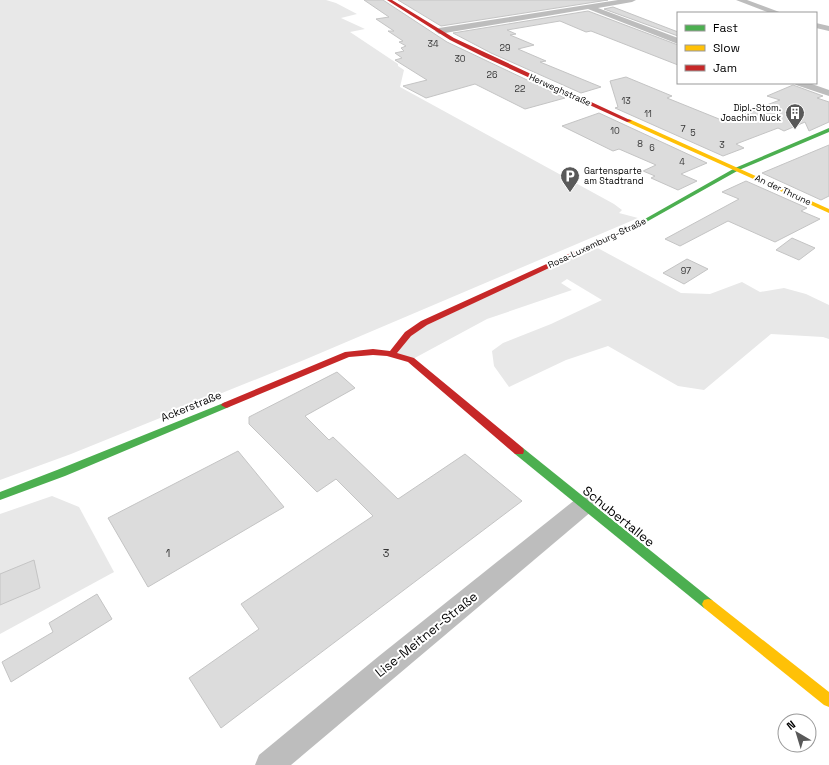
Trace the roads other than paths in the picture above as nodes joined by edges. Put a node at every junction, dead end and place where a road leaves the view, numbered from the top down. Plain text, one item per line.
1 (389, 0) edge
2 (574, 0) edge
3 (632, 0) edge
4 (740, 0) edge
5 (590, 7) junction
6 (775, 12) edge
7 (817, 25) edge
8 (829, 29) edge
9 (439, 31) junction
10 (677, 41) edge
11 (802, 84) edge
12 (829, 93) edge
13 (829, 130) edge
14 (737, 169) junction
15 (829, 211) edge
16 (393, 353) junction
17 (0, 496) edge
18 (584, 505) junction
19 (829, 700) edge
20 (269, 765) edge

1 - 9 street, Herweghstraße
2 - 5 street
3 - 5 street
4 - 6 street
5 - 9 street
5 - 10 street
7 - 8 street
9 - 14 street, Herweghstraße
11 - 12 street
13 - 14 street, Rosa-Luxemburg-Straße
14 - 15 street, An der Thrune
14 - 16 street, Rosa-Luxemburg-Straße
16 - 17 street, Ackerstraße
16 - 18 street, Schubertallee
18 - 19 street, Schubertallee
18 - 20 street, Lise-Meitner-Straße

